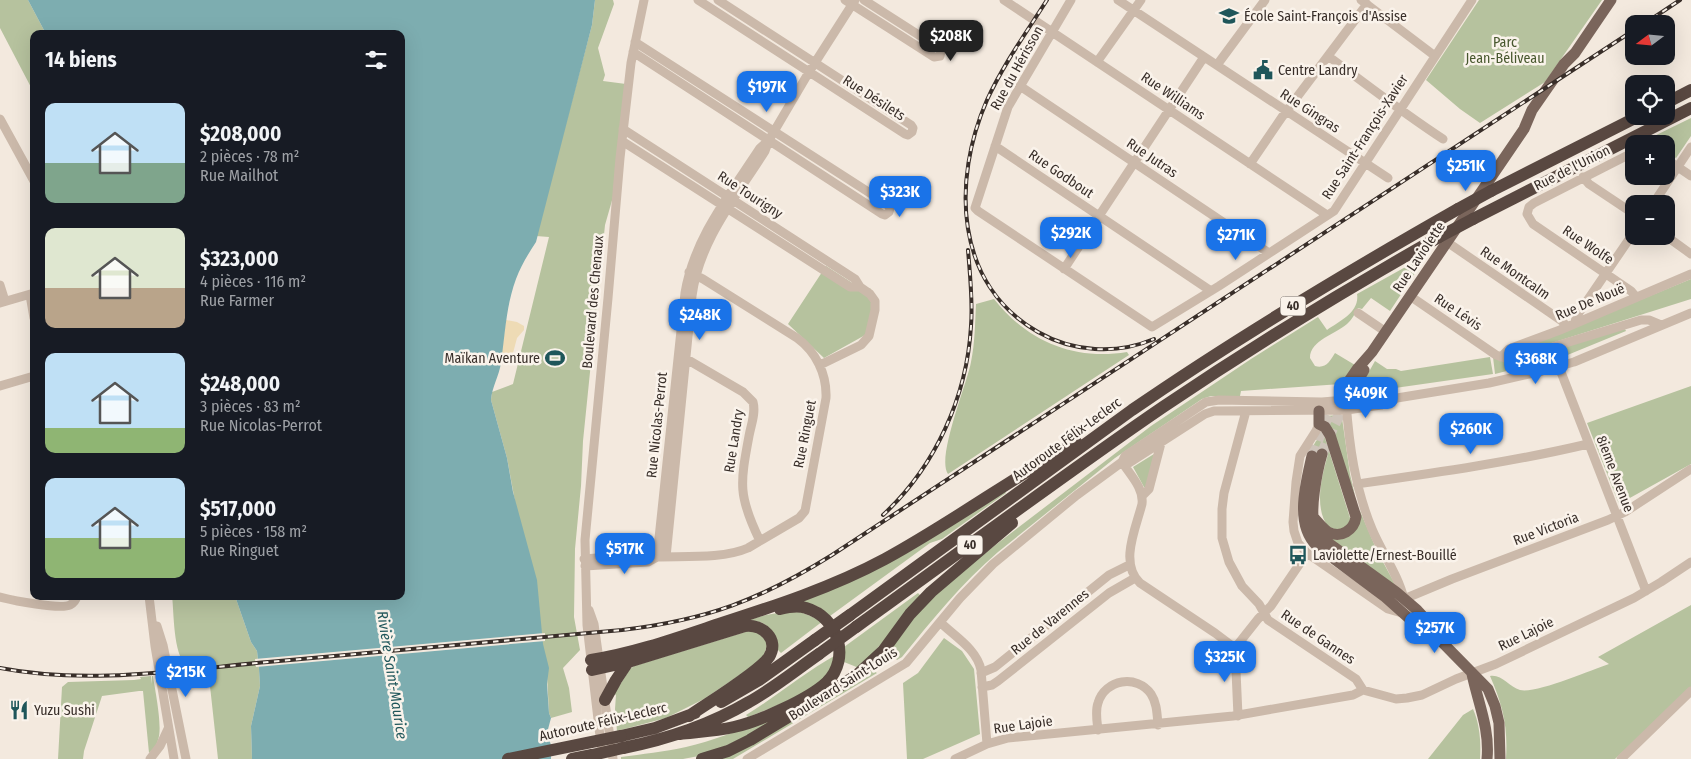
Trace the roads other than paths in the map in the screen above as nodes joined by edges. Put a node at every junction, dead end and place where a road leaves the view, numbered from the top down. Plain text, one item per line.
1 (644, 0) edge
2 (698, 0) edge
3 (718, 0) edge
4 (864, 0) edge
5 (1004, 0) edge
6 (1071, 0) edge
7 (1118, 0) edge
8 (1141, 0) edge
9 (1265, 0) edge
10 (1611, 0) edge
11 (1469, 1) edge
12 (851, 2) edge
13 (1364, 2) edge
14 (1133, 10) junction
15 (1052, 32) junction
16 (635, 42) junction
17 (633, 52) junction
18 (1328, 56) junction
19 (1435, 56) junction
20 (1204, 57) junction
21 (1098, 62) junction
22 (815, 63) junction
23 (1217, 65) junction
24 (809, 72) junction
25 (1020, 86) junction
26 (1691, 90) edge
27 (1675, 98) edge
28 (1691, 108) edge
29 (1400, 109) junction
30 (1169, 110) junction
31 (1286, 111) junction
32 (0, 119) edge
33 (1625, 123) edge
34 (623, 129) junction
35 (774, 132) junction
36 (1443, 139) dead end
37 (769, 140) junction
38 (622, 141) junction
39 (995, 146) junction
40 (1691, 147) edge
41 (1625, 156) edge
42 (1134, 162) junction
43 (1365, 163) junction
44 (1250, 164) junction
45 (1675, 165) edge
46 (1678, 167) junction
47 (30, 174) edge
48 (1691, 176) edge
49 (1584, 177) junction
50 (1388, 178) dead end
51 (1659, 195) edge
52 (731, 198) junction
53 (725, 207) junction
54 (1625, 208) edge
55 (1527, 213) joint
56 (1099, 215) junction
57 (1327, 215) junction
58 (1443, 240) junction
59 (1675, 242) edge
60 (1625, 245) edge
61 (1269, 253) junction
62 (1691, 254) edge
63 (1064, 268) junction
64 (1605, 273) junction
65 (692, 274) junction
66 (1691, 274) edge
67 (0, 286) edge
68 (860, 287) junction
69 (1211, 291) junction
70 (30, 295) edge
71 (1410, 296) junction
72 (1636, 297) junction
73 (2, 302) edge
74 (1358, 312) dead end
75 (1691, 313) edge
76 (1571, 325) junction
77 (1661, 326) junction
78 (1386, 332) junction
79 (682, 357) junction
80 (1501, 357) junction
81 (820, 365) junction
82 (1559, 367) junction
83 (30, 377) edge
84 (0, 386) edge
85 (1346, 399) junction
86 (1319, 406) junction
87 (1132, 410) junction
88 (1246, 411) junction
89 (1319, 424) junction
90 (1161, 443) junction
91 (1588, 444) junction
92 (1122, 462) junction
93 (1084, 463) junction
94 (1691, 470) edge
95 (1357, 484) junction
96 (1142, 496) junction
97 (1616, 516) junction
98 (1313, 517) junction
99 (760, 541) junction
100 (1307, 553) junction
101 (662, 557) junction
102 (584, 562) junction
103 (1691, 562) edge
104 (1129, 565) junction
105 (1135, 578) junction
106 (1646, 591) junction
107 (0, 596) edge
108 (1404, 599) junction
109 (75, 600) edge
110 (149, 600) edge
111 (149, 600) edge
112 (1264, 613) junction
113 (1404, 614) junction
114 (748, 615) junction
115 (940, 622) junction
116 (1435, 635) junction
117 (1235, 648) junction
118 (628, 662) junction
119 (596, 664) junction
120 (981, 673) junction
121 (1472, 674) junction
122 (982, 687) junction
123 (1363, 690) junction
124 (1691, 691) edge
125 (606, 700) junction
126 (688, 716) junction
127 (1238, 716) junction
128 (1158, 725) junction
129 (169, 729) junction
130 (1098, 730) junction
131 (680, 734) junction
132 (622, 742) junction
133 (987, 744) junction
134 (185, 757) edge
135 (150, 759) edge
136 (172, 759) edge
137 (508, 759) edge
138 (572, 759) edge
139 (602, 759) edge
140 (613, 759) edge
141 (702, 759) edge
142 (748, 759) edge
143 (955, 759) edge
144 (1487, 759) edge
145 (1500, 759) edge
146 (1621, 759) edge

1 - 16 street, Boulevard des Chenaux
2 - 24 street, Rue Désilets
3 - 22 street, Rue Désilets
4 - 12 street
5 - 15 street, Rue Williams
6 - 15 street, Rue du Hérisson
7 - 14 street, Rue Gingras
8 - 14 street
9 - 23 street
10 - 58 main road, Rue Laviolette
11 - 19 street, Rue Saint-François-Xavier
12 - 22 street, Rue Nicolas-Perrot
13 - 18 street
13 - 19 street
14 - 20 street, Rue Gingras
14 - 21 street
15 - 21 street, Rue Williams
15 - 25 street, Rue du Hérisson
16 - 17 street, Boulevard des Chenaux
16 - 35 street
17 - 34 street, Boulevard des Chenaux
17 - 37 street
18 - 29 street
18 - 31 street
19 - 29 street, Rue Saint-François-Xavier
20 - 23 street, Rue Gingras
20 - 30 street
21 - 30 street, Rue Williams
22 - 24 street, Rue Nicolas-Perrot
22 - 24 street, Rue Désilets
23 - 31 street, Rue Gingras
24 - 35 street, Rue Nicolas-Perrot
25 - 39 street, Rue du Hérisson
25 - 42 street, Rue Jutras
26 - 27 highway
28 - 58 highway, Autoroute Félix-Leclerc / 40, bridge
29 - 36 street
29 - 43 street, Rue Saint-François-Xavier
30 - 42 street
30 - 44 street, Rue Williams
31 - 43 street, Rue Gingras
31 - 44 street
32 - 47 street
33 - 87 highway, Autoroute Félix-Leclerc / 40, bridge
34 - 38 street, Boulevard des Chenaux
34 - 52 street, Rue Tourigny
35 - 37 street, Rue Nicolas-Perrot
35 - 37 street
37 - 52 street, Rue Nicolas-Perrot
38 - 53 street, Rue Tourigny
38 - 102 street, Boulevard des Chenaux
39 - 56 street, Rue Godbout
39 - 63 street, Rue du Hérisson
40 - 46 street
41 - 49 street, Rue de l'Union
42 - 56 street
42 - 61 street, Rue Jutras
43 - 50 street, Rue Gingras
43 - 57 street, Rue Saint-François-Xavier
44 - 57 street, Rue Williams
45 - 46 street
46 - 48 street
46 - 51 street
49 - 54 street
49 - 55 street, Rue de l'Union
52 - 53 street, Rue Nicolas-Perrot
52 - 68 street, Rue Tourigny
53 - 65 street, Rue Nicolas-Perrot
53 - 68 street, Rue Tourigny
55 - 64 street, Rue Wolfe
56 - 63 street
56 - 69 street, Rue Godbout
57 - 61 street, Rue Saint-François-Xavier
58 - 71 main road, Rue Laviolette
58 - 76 street, Rue Montcalm
58 - 93 highway, Autoroute Félix-Leclerc / 40
59 - 62 street
60 - 64 street
61 - 69 street, Rue Saint-François-Xavier
63 - 69 street, Rue Saint-François-Xavier
64 - 72 street, Rue Wolfe
64 - 76 street
65 - 79 street, Rue Nicolas-Perrot
65 - 81 street, Rue Ringuet
66 - 72 street, Rue De Nouë
67 - 73 street
68 - 81 street, Rue Tourigny
70 - 73 street
71 - 78 main road, Rue Laviolette
71 - 80 street, Rue Lévis
72 - 76 street, Rue De Nouë
74 - 78 street
75 - 77 street, Boulevard Saint-Louis
76 - 80 street, Rue De Nouë
77 - 80 street
77 - 82 street, Boulevard Saint-Louis
78 - 85 main road, Rue Laviolette
79 - 99 street, Rue Landry
79 - 101 street, Rue Nicolas-Perrot
81 - 99 street, Rue Ringuet
82 - 85 street, Boulevard Saint-Louis
82 - 91 street, 8ieme Avenue
83 - 84 street
85 - 86 street, Boulevard Saint-Louis
85 - 95 street
86 - 88 street, Boulevard Saint-Louis
86 - 89 main road
86 - 92 street, Boulevard Saint-Louis
87 - 114 highway
87 - 126 highway, Autoroute Félix-Leclerc / 40, bridge
88 - 90 street, Boulevard Saint-Louis
88 - 112 street, Rue de Gannes
89 - 98 main road
89 - 100 street
90 - 92 street, Boulevard Saint-Louis
90 - 96 street
91 - 95 street
91 - 97 street, 8ieme Avenue
92 - 96 street
92 - 115 street, Boulevard Saint-Louis
93 - 131 highway, Autoroute Félix-Leclerc / 40, bridge
93 - 141 highway
94 - 97 street, Rue Victoria
95 - 108 street
96 - 104 street
97 - 106 street, 8ieme Avenue
97 - 108 street, Rue Victoria
98 - 108 main road
98 - 113 main road
99 - 101 street, Rue Ringuet
100 - 112 street
100 - 113 street
101 - 102 street, Rue Ringuet
102 - 119 street, Boulevard des Chenaux
103 - 106 street, Rue Lajoie
104 - 105 street
104 - 120 street, Rue de Varennes
105 - 117 street
105 - 122 street, Rue de Varennes
106 - 121 street, Rue Lajoie
107 - 109 street
108 - 116 main road
110 - 129 street
111 - 134 street
112 - 117 street
112 - 123 street, Rue de Gannes
113 - 116 main road
114 - 119 highway
114 - 131 highway
115 - 120 street
115 - 142 street, Boulevard Saint-Louis
116 - 121 main road
117 - 127 street
118 - 119 highway
118 - 125 highway
118 - 126 highway
119 - 125 street, Boulevard des Chenaux
119 - 139 street, Boulevard des Chenaux
120 - 122 street
121 - 123 street, Rue Lajoie
121 - 144 main road
121 - 145 main road
122 - 133 street
123 - 127 street, Rue Lajoie
124 - 146 street
125 - 140 street, Boulevard des Chenaux
126 - 132 highway, Autoroute Félix-Leclerc / 40
127 - 128 street, Rue Lajoie
128 - 130 street, Rue Lajoie
128 - 130 street
129 - 135 street
129 - 136 street
130 - 133 street, Rue Lajoie
131 - 132 highway, Autoroute Félix-Leclerc / 40
132 - 137 highway, Autoroute Félix-Leclerc / 40, bridge
132 - 138 highway, Autoroute Félix-Leclerc / 40, bridge
133 - 143 street, Rue Lajoie
134 - 136 street

